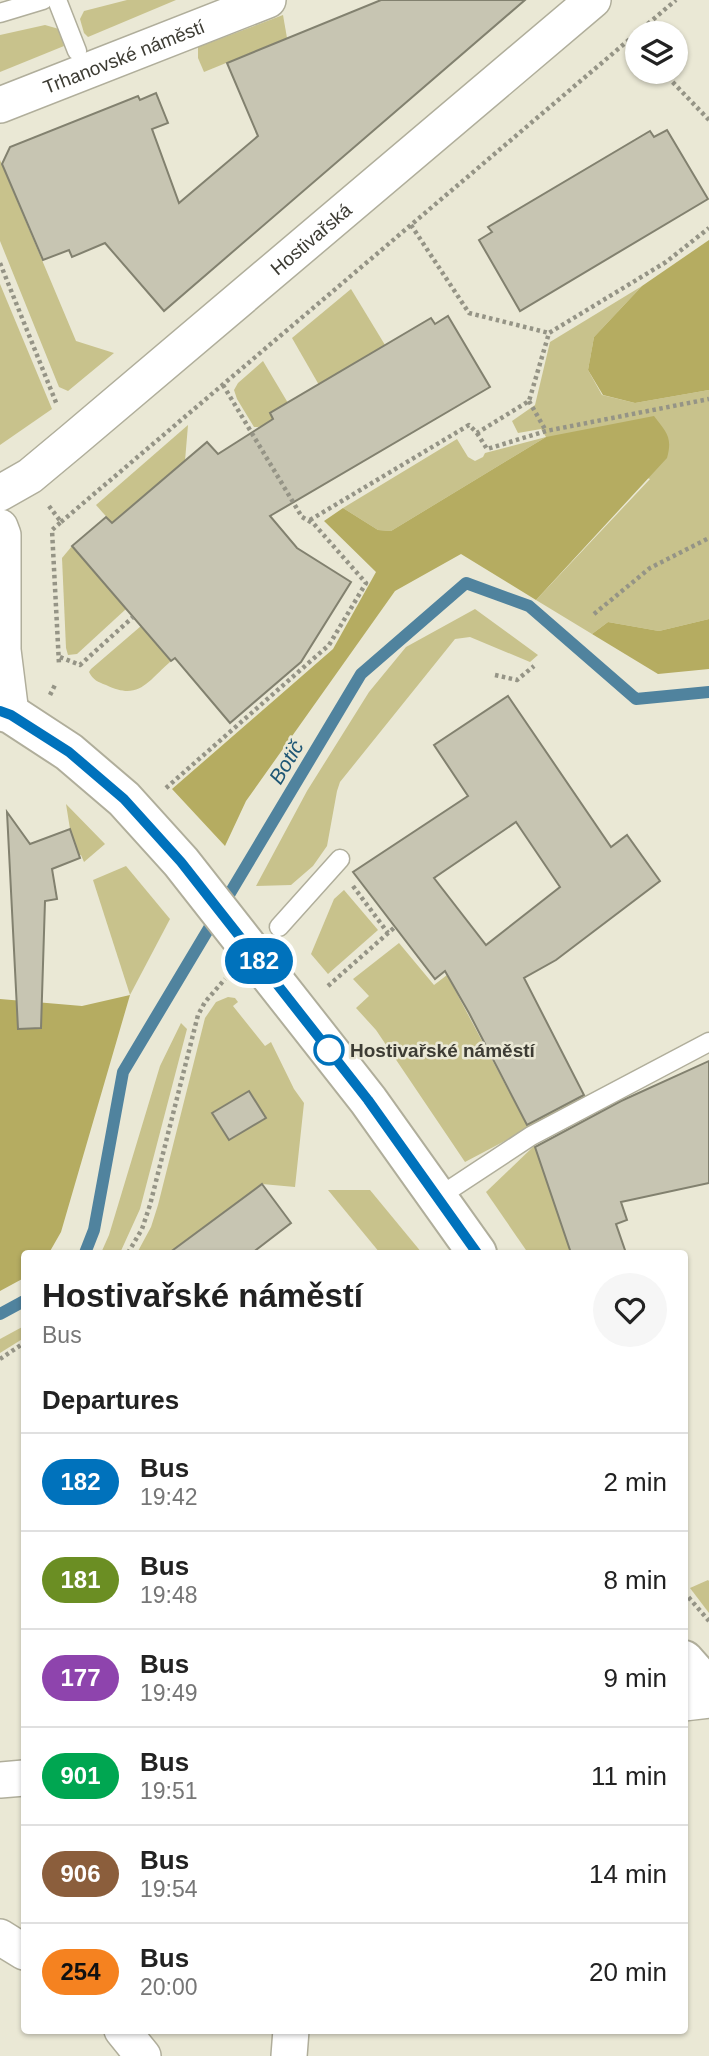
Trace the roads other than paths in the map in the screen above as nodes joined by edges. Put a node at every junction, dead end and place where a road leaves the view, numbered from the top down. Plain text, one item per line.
1 (43, 0) edge
2 (57, 0) edge
3 (593, 0) edge
4 (253, 3) edge
5 (0, 13) edge
6 (77, 51) dead end
7 (0, 105) edge
8 (0, 493) edge
9 (0, 527) edge
10 (6, 713) edge
11 (339, 862) road end
12 (279, 927) dead end
13 (709, 1042) edge
14 (437, 1198) junction
15 (475, 1250) edge
16 (688, 1664) edge
17 (709, 1688) edge
18 (709, 1700) edge
19 (688, 1703) edge
20 (21, 1778) edge
21 (0, 1780) edge
22 (0, 1937) edge
23 (21, 1950) edge
24 (125, 2034) edge
25 (291, 2034) edge
26 (143, 2056) edge
27 (289, 2056) edge

1 - 5 lane
2 - 6 lane
3 - 8 street, Hostivařská
4 - 7 street, Trhanovské náměstí
9 - 10 street
10 - 14 main road
11 - 12 lane
13 - 14 lane
14 - 15 main road
16 - 17 main road
18 - 19 street
20 - 21 street
22 - 23 street
24 - 26 street
25 - 27 street

